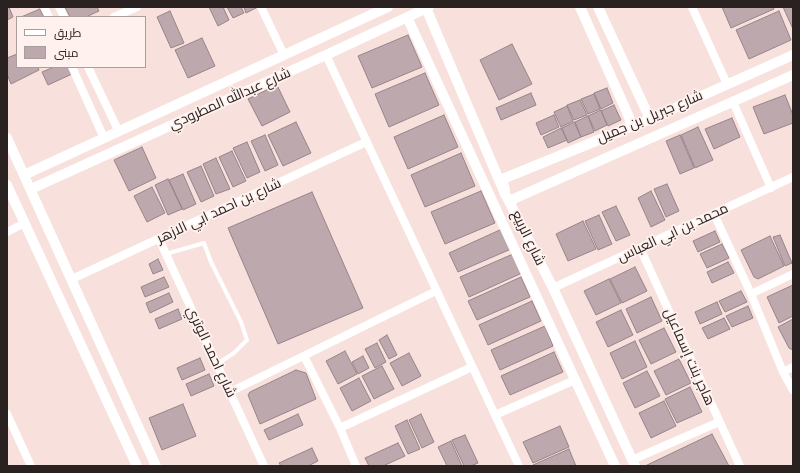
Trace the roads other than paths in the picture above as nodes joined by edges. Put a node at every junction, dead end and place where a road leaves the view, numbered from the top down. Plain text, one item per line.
1 (44, 7) edge
2 (59, 7) edge
3 (137, 7) edge
4 (261, 7) edge
5 (388, 7) edge
6 (580, 7) edge
7 (598, 7) edge
8 (692, 7) edge
9 (427, 8) edge
10 (48, 16) edge
11 (64, 16) edge
12 (116, 16) edge
13 (407, 17) junction
14 (284, 55) junction
15 (326, 55) junction
16 (793, 55) edge
17 (72, 68) edge
18 (88, 68) edge
19 (793, 75) edge
20 (727, 84) junction
21 (733, 102) junction
22 (645, 109) junction
23 (650, 119) junction
24 (630, 121) junction
25 (119, 132) junction
26 (7, 138) edge
27 (104, 138) junction
28 (366, 142) junction
29 (24, 175) junction
30 (793, 177) edge
31 (7, 185) edge
32 (771, 188) junction
33 (31, 189) junction
34 (512, 199) junction
35 (714, 214) junction
36 (25, 223) junction
37 (7, 232) edge
38 (159, 239) junction
39 (640, 248) junction
40 (166, 254) junction
41 (793, 274) edge
42 (72, 280) junction
43 (553, 288) junction
44 (436, 291) junction
45 (751, 294) junction
46 (304, 356) junction
47 (217, 364) junction
48 (472, 367) junction
49 (793, 367) edge
50 (783, 372) junction
51 (575, 380) junction
52 (793, 390) edge
53 (230, 392) junction
54 (7, 414) edge
55 (495, 415) junction
56 (718, 422) junction
57 (340, 428) junction
58 (633, 463) edge
59 (516, 465) edge
60 (31, 466) edge
61 (137, 466) edge
62 (156, 466) edge
63 (264, 466) edge
64 (356, 466) edge
65 (615, 466) edge
66 (740, 466) edge

1 - 10 street
2 - 11 street
3 - 12 street
4 - 14 street
5 - 14 street, شارع عبدالله المطرودي
6 - 24 street
7 - 22 street
8 - 20 street
9 - 13 street, شارع عبدالله المطرودي
9 - 34 street, شارع الربيع
13 - 15 street, شارع عبدالله المطرودي
13 - 51 street, شارع الربيع
14 - 25 street, شارع عبدالله المطرودي
15 - 28 street
15 - 33 street, شارع عبدالله المطرودي
16 - 20 street, شارع جبريل بن جميل
17 - 27 street
18 - 25 street
19 - 21 street, شارع جبريل بن جميل
20 - 23 street, شارع جبريل بن جميل
21 - 32 street
21 - 34 street, شارع جبريل بن جميل
22 - 23 street
22 - 24 street
23 - 24 street, شارع جبريل بن جميل
24 - 34 street, شارع جبريل بن جميل
25 - 27 street, شارع عبدالله المطرودي
26 - 29 street
27 - 29 street, شارع عبدالله المطرودي
28 - 38 street, شارع بن احمد ابي الازهر
28 - 44 street
29 - 33 street
30 - 32 street, محمد بن ابي العباس
31 - 36 street
32 - 35 street, محمد بن ابي العباس
33 - 42 street
34 - 43 street, شارع الربيع
35 - 39 street, محمد بن ابي العباس
35 - 45 street
36 - 37 street
36 - 61 street
38 - 40 street, شارع احمد الوتري
38 - 42 street, شارع بن احمد ابي الازهر
39 - 43 street, محمد بن ابي العباس
39 - 56 street, هاجر بنت إسماعيل
40 - 47 street, شارع احمد الوتري
40 - 47 lane
41 - 45 street
42 - 62 street
43 - 58 street, شارع الربيع
44 - 46 street
44 - 48 street
45 - 50 street
46 - 53 street
46 - 57 street
47 - 53 street, شارع احمد الوتري
48 - 55 street
48 - 57 street
49 - 50 street
50 - 52 street
51 - 55 street
51 - 65 street, شارع الربيع
53 - 63 street, شارع احمد الوتري
54 - 60 street
55 - 59 street
56 - 58 street
56 - 66 street, هاجر بنت إسماعيل
57 - 64 street

